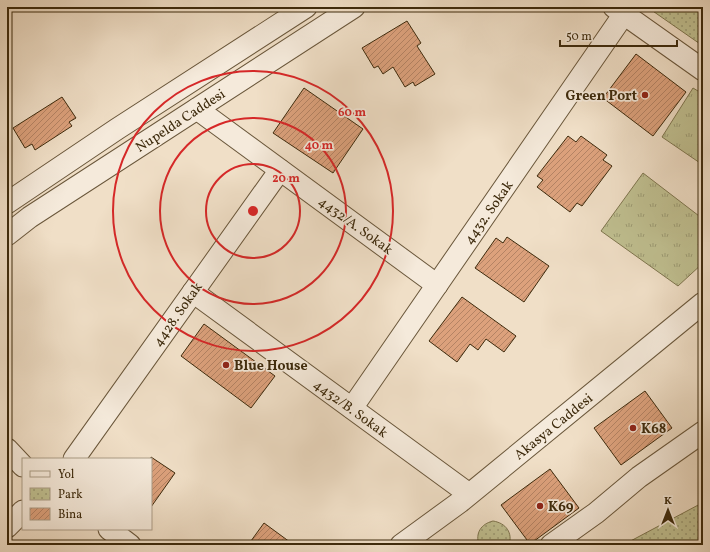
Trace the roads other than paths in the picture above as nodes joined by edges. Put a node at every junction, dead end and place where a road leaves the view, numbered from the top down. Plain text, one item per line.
1 (306, 7) edge
2 (354, 7) edge
3 (619, 11) edge
4 (703, 70) edge
5 (197, 109) junction
6 (280, 170) junction
7 (7, 203) edge
8 (7, 235) edge
9 (437, 285) junction
10 (193, 292) junction
11 (703, 303) edge
12 (352, 408) junction
13 (703, 432) edge
14 (7, 449) edge
15 (75, 458) edge
16 (22, 465) edge
17 (470, 494) junction
18 (22, 512) edge
19 (7, 527) edge
20 (110, 530) edge
21 (130, 545) edge
22 (401, 545) edge
23 (551, 545) edge

1 - 7 street, Nupelda Caddesi
2 - 5 street, Nupelda Caddesi
3 - 4 street
3 - 9 street, 4432. Sokak
5 - 6 street, 4432/A. Sokak
5 - 8 street, Nupelda Caddesi
6 - 9 street, 4432/A. Sokak
6 - 10 street, 4428. Sokak
9 - 12 street, 4432. Sokak
10 - 12 street, 4432/B. Sokak
10 - 15 street, 4428. Sokak
11 - 17 street, Akasya Caddesi
12 - 17 street, 4432/B. Sokak
13 - 23 street
14 - 16 street
17 - 22 street, Akasya Caddesi
18 - 19 street
20 - 21 street

